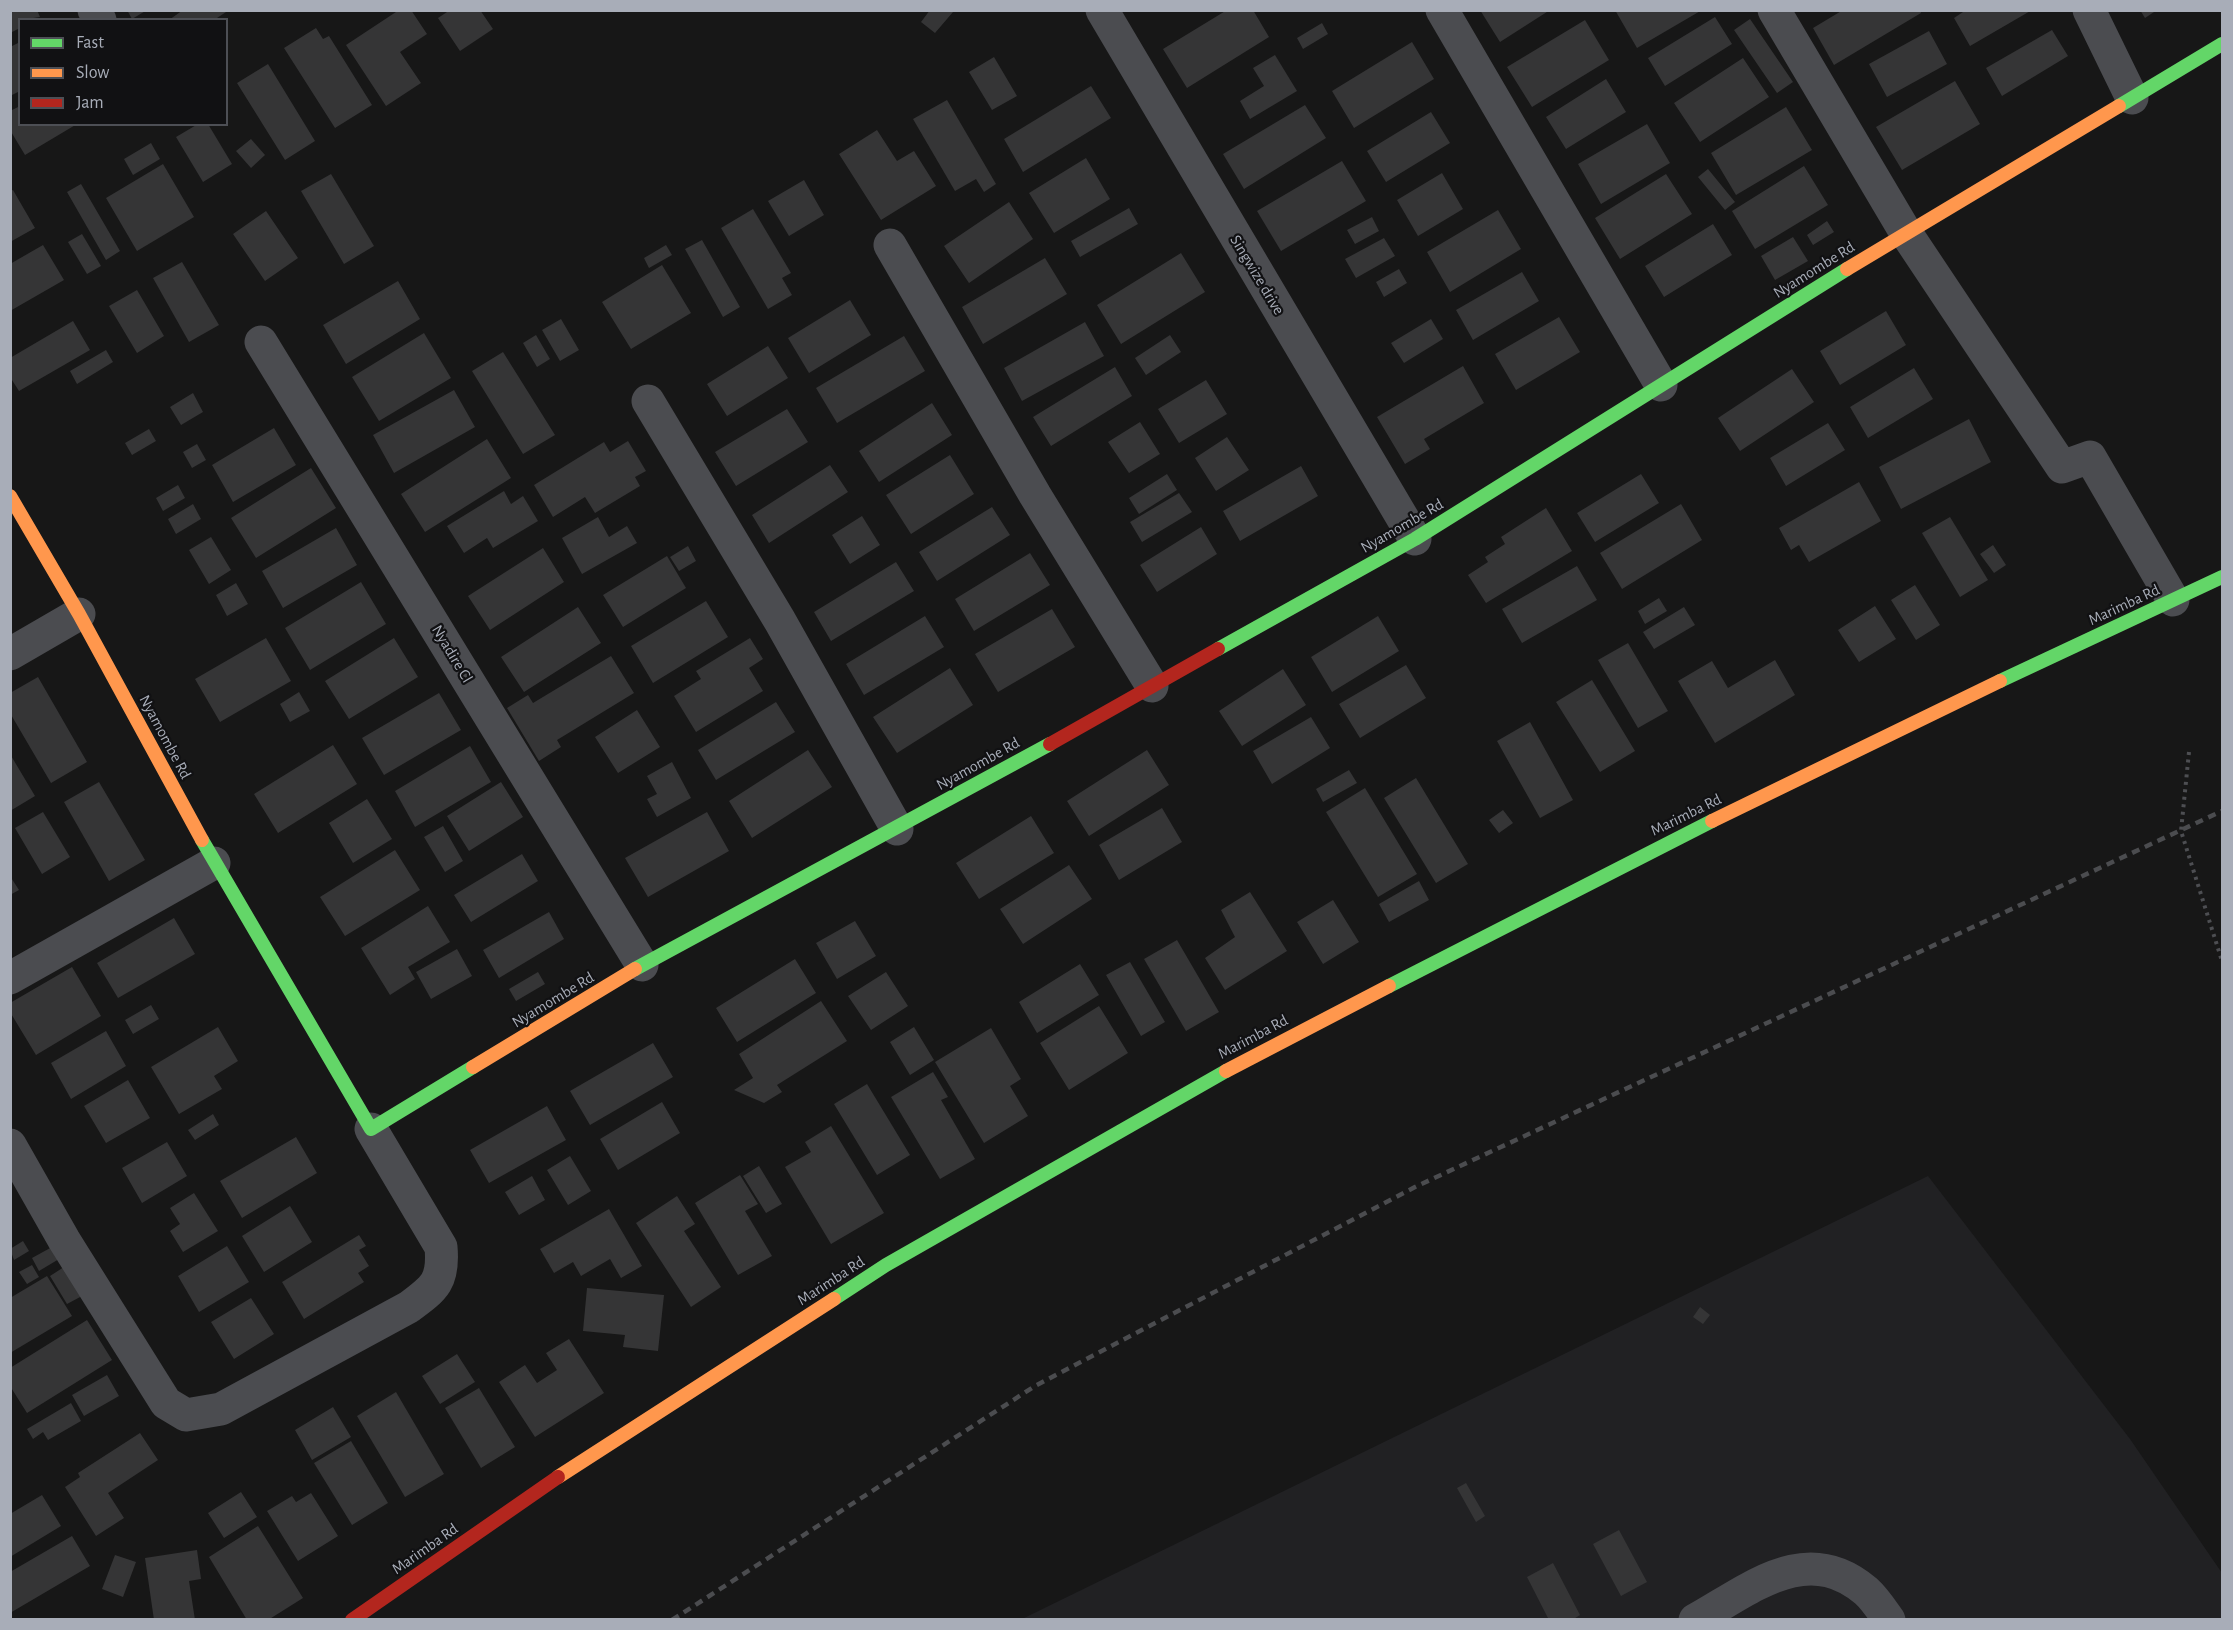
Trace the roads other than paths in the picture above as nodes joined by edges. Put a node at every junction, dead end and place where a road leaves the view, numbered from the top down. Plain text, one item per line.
1 (1102, 10) edge
2 (1442, 10) edge
3 (1774, 10) edge
4 (2089, 10) edge
5 (2223, 44) edge
6 (2132, 98) junction
7 (1906, 233) junction
8 (890, 245) dead end
9 (261, 342) dead end
10 (1661, 385) junction
11 (648, 401) dead end
12 (10, 496) edge
13 (1415, 539) junction
14 (2223, 577) edge
15 (2173, 600) junction
16 (79, 614) junction
17 (10, 654) edge
18 (1152, 686) junction
19 (897, 829) junction
20 (214, 863) junction
21 (642, 965) junction
22 (10, 978) edge
23 (370, 1130) junction
24 (10, 1145) edge
25 (352, 1620) edge
26 (1695, 1620) edge
27 (1889, 1620) edge

1 - 13 street, Singwize drive
2 - 10 street
3 - 7 street
4 - 6 street
5 - 6 street, Nyamombe Rd
6 - 7 street, Nyamombe Rd
7 - 10 street, Nyamombe Rd
7 - 15 street
8 - 18 street
9 - 21 street, Nyadire Cl
10 - 13 street, Nyamombe Rd
11 - 19 street
12 - 16 street, Nyamombe Rd
13 - 18 street, Nyamombe Rd
14 - 15 street, Marimba Rd
15 - 25 street, Marimba Rd
16 - 17 street
16 - 20 street, Nyamombe Rd
18 - 19 street, Nyamombe Rd
19 - 21 street, Nyamombe Rd
20 - 22 street
20 - 23 street, Nyamombe Rd
21 - 23 street, Nyamombe Rd
23 - 24 street
26 - 27 street

